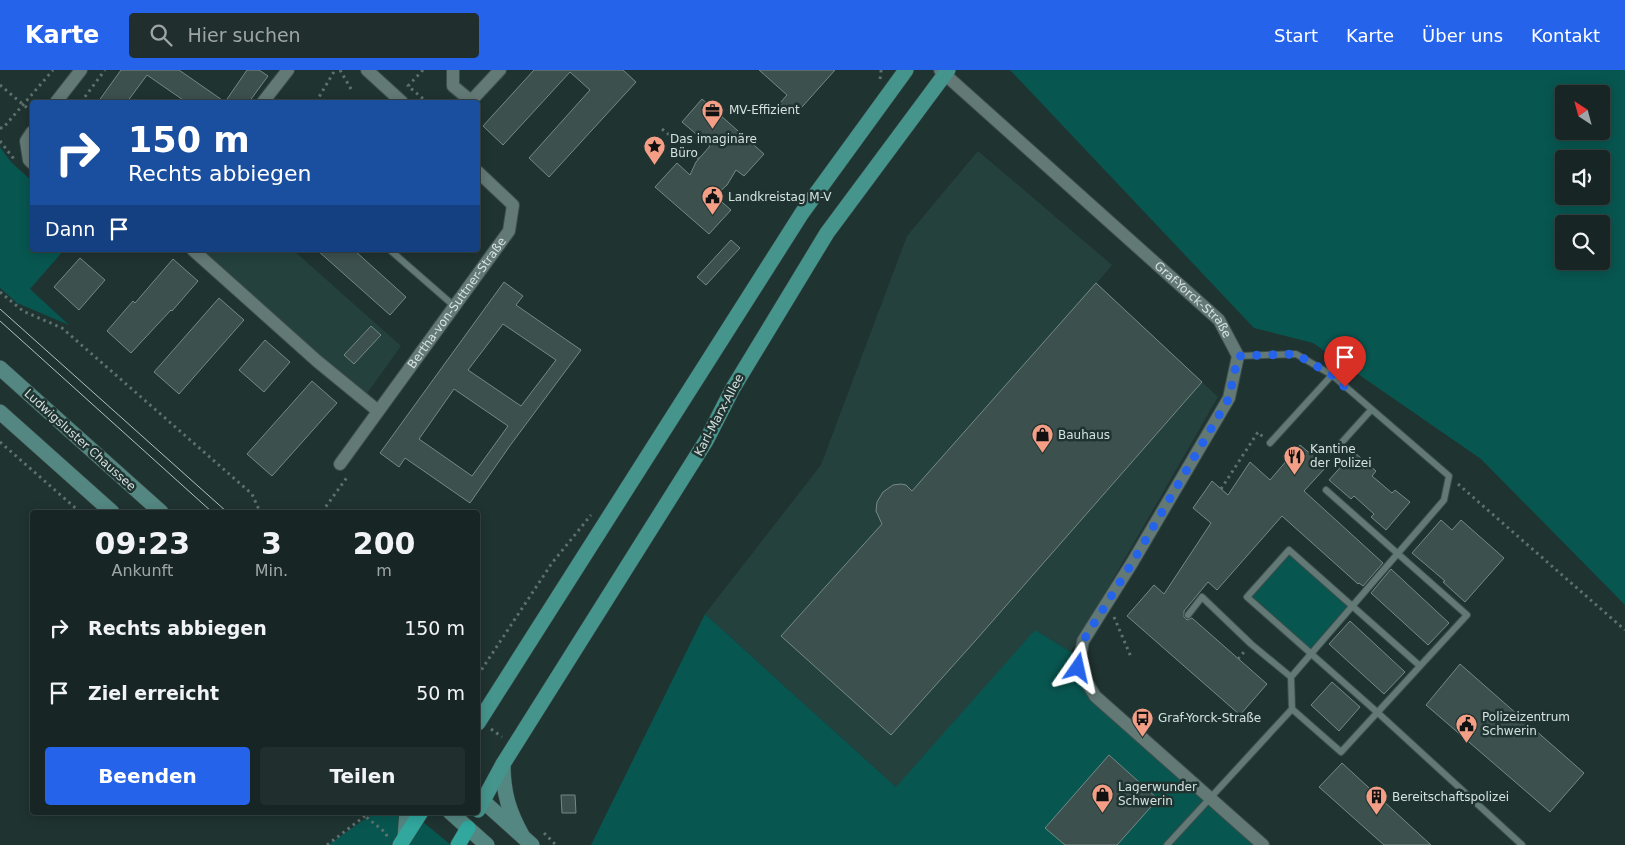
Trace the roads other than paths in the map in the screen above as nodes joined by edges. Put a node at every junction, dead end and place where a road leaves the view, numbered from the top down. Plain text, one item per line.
1 (81, 70) edge
2 (288, 70) edge
3 (366, 70) edge
4 (452, 70) edge
5 (500, 70) edge
6 (906, 70) edge
7 (944, 71) edge
8 (58, 100) edge
9 (265, 100) edge
10 (400, 100) edge
11 (469, 100) edge
12 (473, 100) edge
13 (30, 135) edge
14 (30, 161) edge
15 (480, 174) edge
16 (195, 252) edge
17 (392, 252) edge
18 (454, 305) junction
19 (1238, 356) junction
20 (0, 370) edge
21 (1332, 375) junction
22 (1372, 410) junction
23 (378, 411) junction
24 (0, 412) edge
25 (1270, 443) road end
26 (1334, 451) dead end
27 (340, 464) dead end
28 (1326, 490) dead end
29 (110, 510) edge
30 (159, 510) edge
31 (1398, 554) junction
32 (1353, 606) junction
33 (1188, 615) dead end
34 (1311, 654) junction
35 (1420, 666) junction
36 (1291, 677) junction
37 (1292, 709) junction
38 (1377, 712) junction
39 (480, 721) edge
40 (503, 764) junction
41 (1210, 796) junction
42 (480, 802) edge
43 (480, 806) edge
44 (405, 815) edge
45 (419, 815) edge
46 (453, 815) edge
47 (474, 815) edge
48 (468, 828) junction
49 (398, 841) edge
50 (527, 841) edge
51 (458, 845) edge
52 (487, 845) edge
53 (1167, 845) edge
54 (1263, 845) edge
55 (1522, 845) edge

1 - 8 street
2 - 9 street
3 - 10 street
4 - 11 street
5 - 12 street
6 - 39 main road
7 - 19 street, Graf-Yorck-Straße
7 - 40 main road, Karl-Marx-Allee
13 - 14 street
15 - 18 street, Bertha-von-Suttner-Straße
16 - 23 street
17 - 18 lane
18 - 23 street, Bertha-von-Suttner-Straße
19 - 21 lane
19 - 41 street
20 - 30 street, Ludwigsluster Chaussee
21 - 22 lane
21 - 25 lane
22 - 26 lane
22 - 31 lane
23 - 27 street, Bertha-von-Suttner-Straße
24 - 29 street
28 - 31 lane
31 - 32 lane
31 - 35 lane
32 - 34 lane
32 - 34 lane
32 - 35 lane
33 - 36 lane
34 - 36 lane
34 - 38 lane
35 - 38 lane
36 - 37 lane
37 - 38 lane
37 - 41 lane
38 - 55 lane
40 - 42 main road, Karl-Marx-Allee
40 - 50 street
41 - 53 lane
41 - 54 street
43 - 50 street
44 - 49 street
45 - 49 highway
46 - 48 street
47 - 48 main road, Karl-Marx-Allee
48 - 51 highway
48 - 52 street

